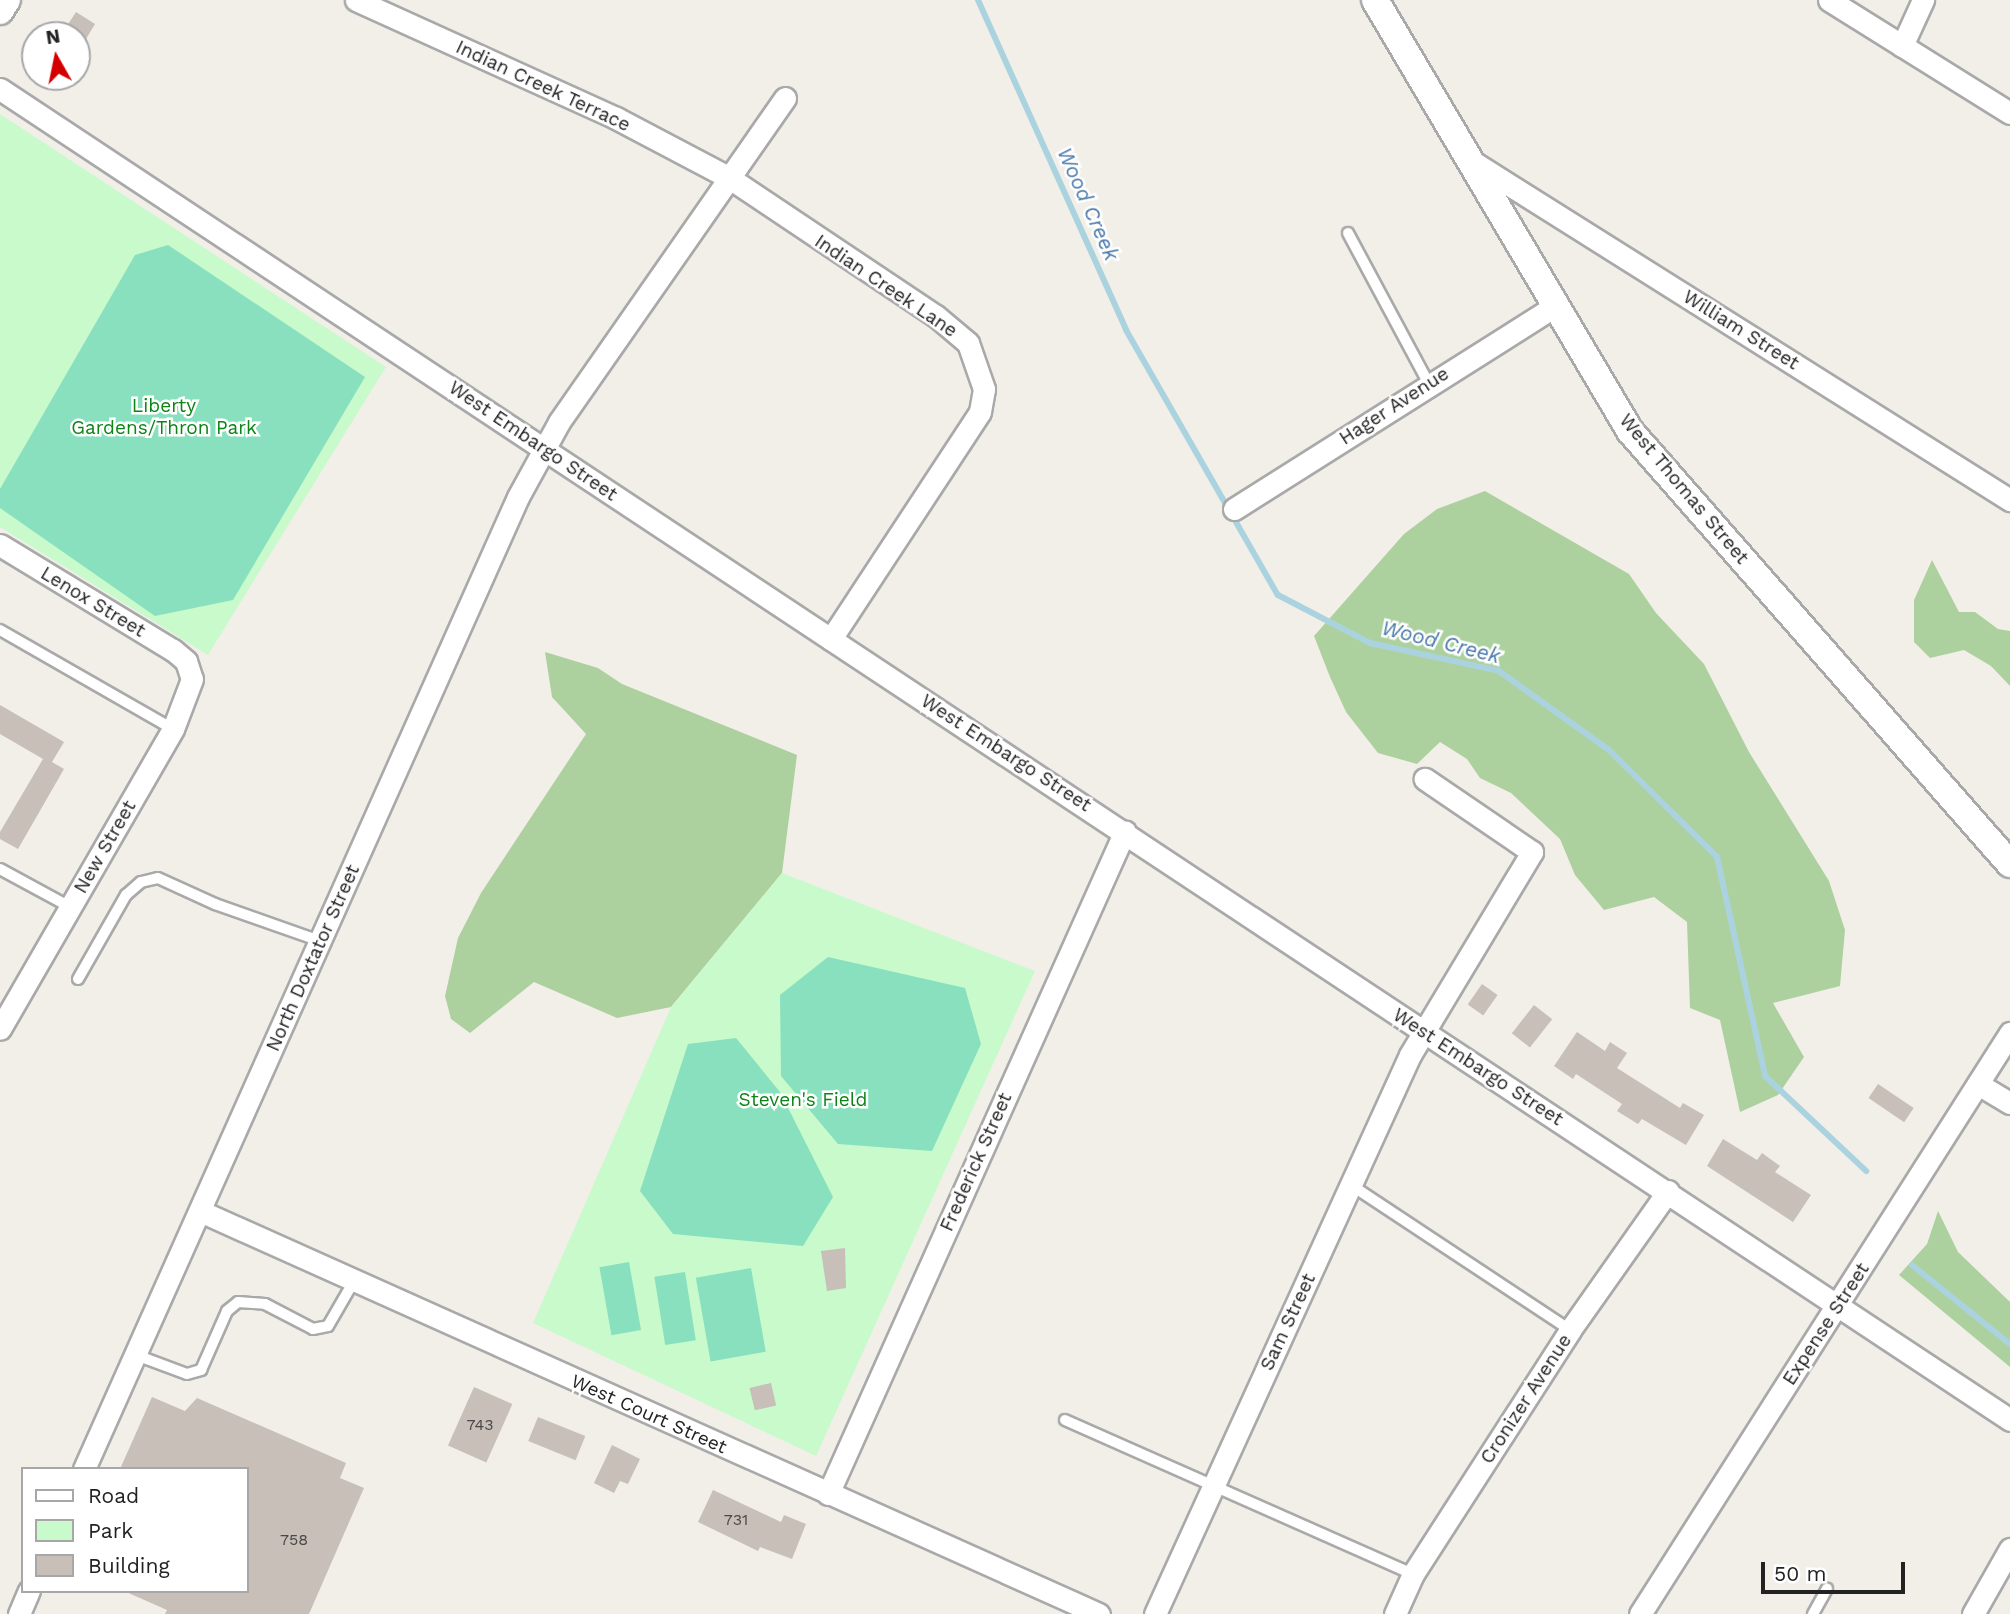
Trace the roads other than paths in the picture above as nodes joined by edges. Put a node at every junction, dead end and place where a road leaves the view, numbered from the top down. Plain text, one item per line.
1 (7, 0) edge
2 (356, 0) edge
3 (1375, 0) edge
4 (1829, 0) edge
5 (1923, 0) edge
6 (0, 11) edge
7 (1902, 46) junction
8 (0, 89) edge
9 (785, 98) dead end
10 (2010, 113) edge
11 (1470, 161) junction
12 (729, 177) junction
13 (1348, 233) dead end
14 (1555, 306) junction
15 (1429, 384) junction
16 (544, 448) junction
17 (2010, 500) edge
18 (1234, 509) dead end
19 (0, 545) edge
20 (0, 630) edge
21 (831, 639) junction
22 (185, 660) joint
23 (173, 729) junction
24 (1425, 779) dead end
25 (1125, 831) junction
26 (2010, 864) edge
27 (0, 869) edge
28 (70, 907) junction
29 (320, 941) junction
30 (78, 979) dead end
31 (0, 1029) edge
32 (1422, 1030) junction
33 (2010, 1033) edge
34 (1978, 1084) junction
35 (2010, 1103) edge
36 (1351, 1185) junction
37 (1668, 1191) junction
38 (200, 1211) junction
39 (354, 1281) junction
40 (1838, 1304) junction
41 (1570, 1330) junction
42 (136, 1355) junction
43 (1065, 1420) dead end
44 (2010, 1420) edge
45 (85, 1467) edge
46 (1214, 1485) junction
47 (828, 1494) junction
48 (2010, 1549) edge
49 (1413, 1574) junction
50 (1827, 1589) dead end
51 (28, 1593) edge
52 (19, 1614) edge
53 (1099, 1614) edge
54 (1155, 1614) edge
55 (1395, 1614) edge
56 (1640, 1614) edge
57 (1813, 1614) edge
58 (1973, 1614) edge

1 - 6 street
2 - 12 street, Indian Creek Terrace
3 - 11 street, West Thomas Street
4 - 7 street
5 - 7 street
7 - 10 street
8 - 16 street, West Embargo Street
9 - 12 street
11 - 14 street, West Thomas Street
11 - 17 street, William Street
12 - 16 street
12 - 21 street, Indian Creek Lane
13 - 15 lane
14 - 15 street, Hager Avenue
14 - 26 street, West Thomas Street
15 - 18 street, Hager Avenue
16 - 21 street, West Embargo Street
16 - 29 street, North Doxtator Street
19 - 22 street, Lenox Street
20 - 23 lane
21 - 25 street, West Embargo Street
22 - 23 street, New Street
23 - 28 street, New Street
24 - 32 street, Sam Street
25 - 32 street, West Embargo Street
25 - 47 street, Frederick Street
27 - 28 lane
28 - 31 street, New Street
29 - 30 lane
29 - 38 street, North Doxtator Street
32 - 36 street, Sam Street
32 - 37 street, West Embargo Street
33 - 34 street, Expense Street
34 - 35 street
34 - 40 street, Expense Street
36 - 41 lane
36 - 46 street, Sam Street
37 - 40 street, West Embargo Street
37 - 41 street, Cronizer Avenue
38 - 39 street, West Court Street
38 - 42 street, North Doxtator Street
39 - 42 lane
39 - 47 street, West Court Street
40 - 44 street, West Embargo Street
40 - 56 street, Expense Street
41 - 49 street, Cronizer Avenue
42 - 45 street, North Doxtator Street
43 - 46 lane
46 - 49 lane
46 - 54 street, Sam Street
47 - 53 street, West Court Street
48 - 58 street
49 - 55 street, Cronizer Avenue
50 - 57 lane
51 - 52 street

